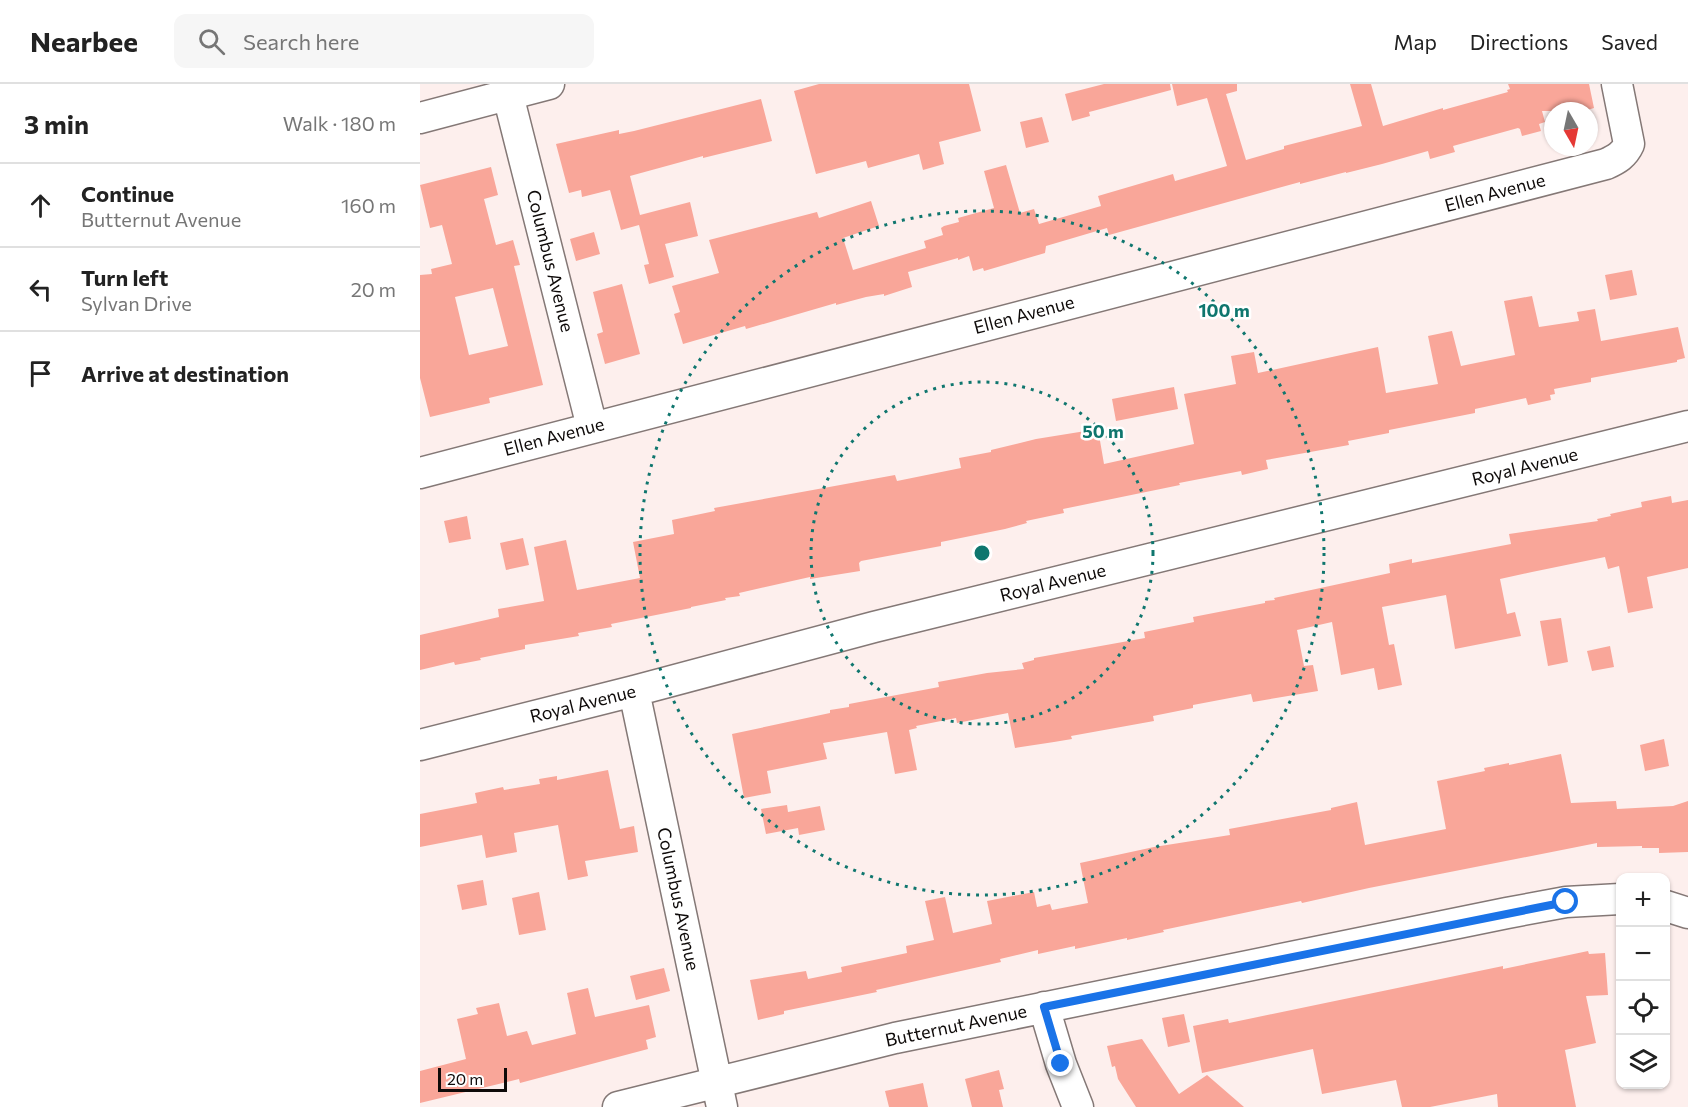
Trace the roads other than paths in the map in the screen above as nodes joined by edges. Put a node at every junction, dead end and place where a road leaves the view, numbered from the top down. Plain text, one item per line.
1 (549, 84) edge
2 (1617, 84) edge
3 (508, 95) junction
4 (420, 118) edge
5 (1688, 426) edge
6 (592, 427) junction
7 (420, 473) edge
8 (634, 691) junction
9 (420, 745) edge
10 (1616, 899) edge
11 (1670, 908) edge
12 (1688, 913) edge
13 (1044, 1007) junction
14 (720, 1095) edge
15 (618, 1107) edge
16 (1078, 1107) edge

1 - 3 street
2 - 6 street, Ellen Avenue
3 - 4 street
3 - 6 street, Columbus Avenue
5 - 8 street, Royal Avenue
6 - 7 street, Ellen Avenue
8 - 9 street, Royal Avenue
8 - 14 street, Columbus Avenue
10 - 13 street, Butternut Avenue
11 - 12 street
13 - 14 street, Butternut Avenue
13 - 16 street
14 - 15 street, Butternut Avenue

